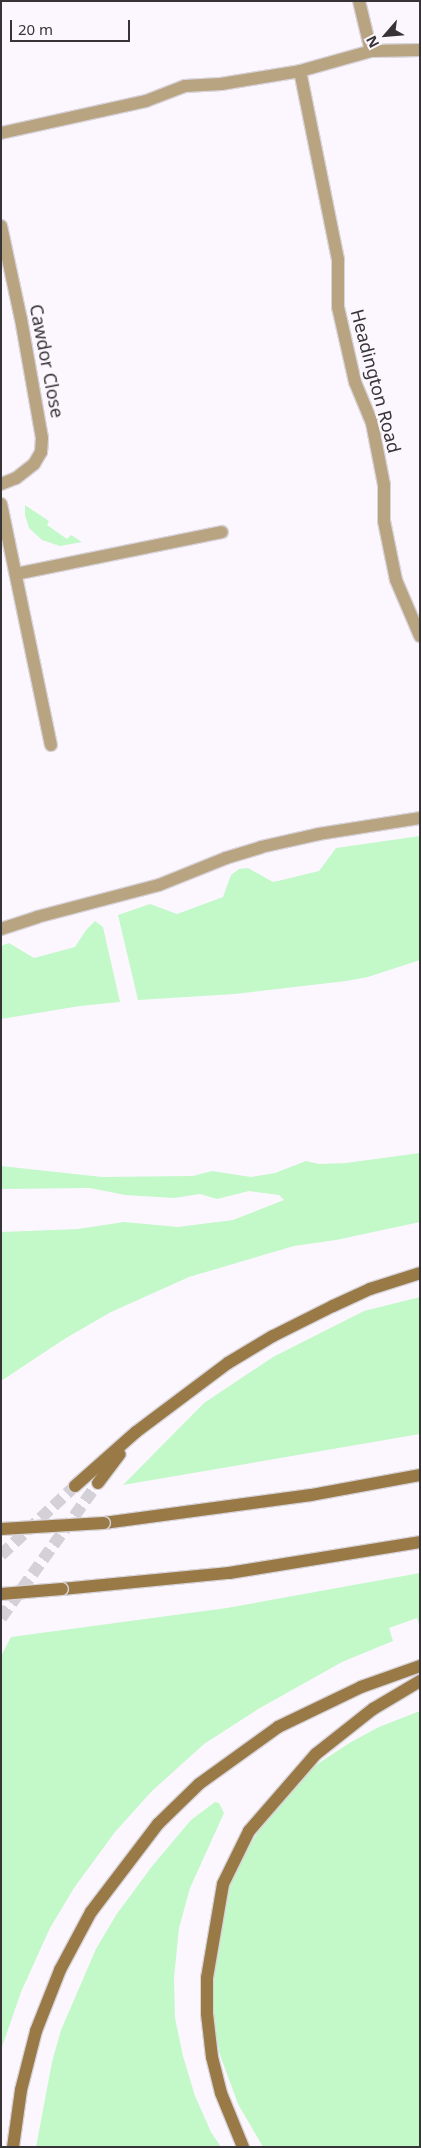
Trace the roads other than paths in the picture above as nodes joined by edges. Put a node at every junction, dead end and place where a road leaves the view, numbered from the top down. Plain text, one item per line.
1 (359, 1) edge
2 (420, 50) edge
3 (371, 51) junction
4 (300, 71) junction
5 (1, 133) edge
6 (1, 226) edge
7 (1, 484) edge
8 (1, 504) edge
9 (222, 532) dead end
10 (16, 574) junction
11 (420, 636) edge
12 (51, 745) dead end
13 (420, 818) edge
14 (1, 929) edge
15 (420, 1273) edge
16 (136, 1432) junction
17 (420, 1475) edge
18 (98, 1483) tunnel mouth
19 (76, 1486) tunnel mouth
20 (1, 1529) edge
21 (420, 1542) edge
22 (1, 1594) edge
23 (420, 1666) edge
24 (420, 1681) edge
25 (12, 2147) edge
26 (243, 2147) edge

1 - 3 street
2 - 3 street
3 - 4 street
4 - 5 street
4 - 11 street, Headington Road
6 - 7 street, Cawdor Close
8 - 10 street
9 - 10 street
10 - 12 street
13 - 14 street
15 - 16 main road
16 - 18 main road
16 - 19 main road
17 - 20 main road, bridge
21 - 22 main road, bridge
23 - 25 main road
24 - 26 main road

